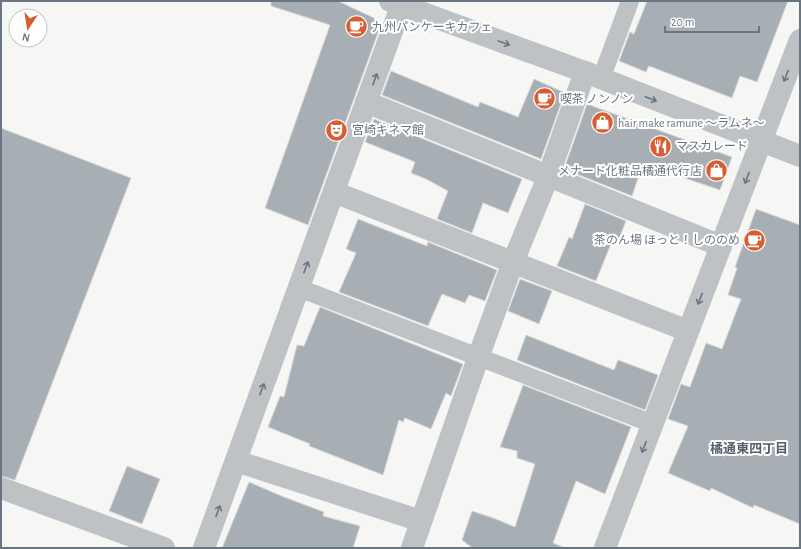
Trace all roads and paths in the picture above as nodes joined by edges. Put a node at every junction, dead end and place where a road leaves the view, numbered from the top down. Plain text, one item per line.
1 (630, 1) edge
2 (398, 2) edge
3 (800, 40) edge
4 (593, 75) junction
5 (366, 102) junction
6 (761, 142) junction
7 (800, 156) edge
8 (548, 177) junction
9 (334, 192) junction
10 (721, 246) junction
11 (513, 262) junction
12 (299, 288) junction
13 (688, 331) junction
14 (478, 358) junction
15 (653, 424) junction
16 (236, 461) junction
17 (1, 488) edge
18 (421, 521) junction
19 (164, 548) edge
20 (204, 548) edge
21 (412, 548) edge
22 (605, 548) edge

1 - 4 lane
2 -> 4 street
5 -> 2 street
3 -> 6 street
4 -> 6 street
4 - 8 street
5 - 8 street
5 - 9 street
6 - 7 street
6 -> 10 street
8 - 10 street
8 - 11 street
9 - 11 street
12 -> 9 street
10 -> 13 street
11 - 13 street
11 - 14 street
12 - 14 lane
16 -> 12 street
13 - 15 street
14 - 15 lane
14 - 18 street
15 -> 22 street
16 - 18 street
20 -> 16 street
17 - 19 street
18 - 21 street

